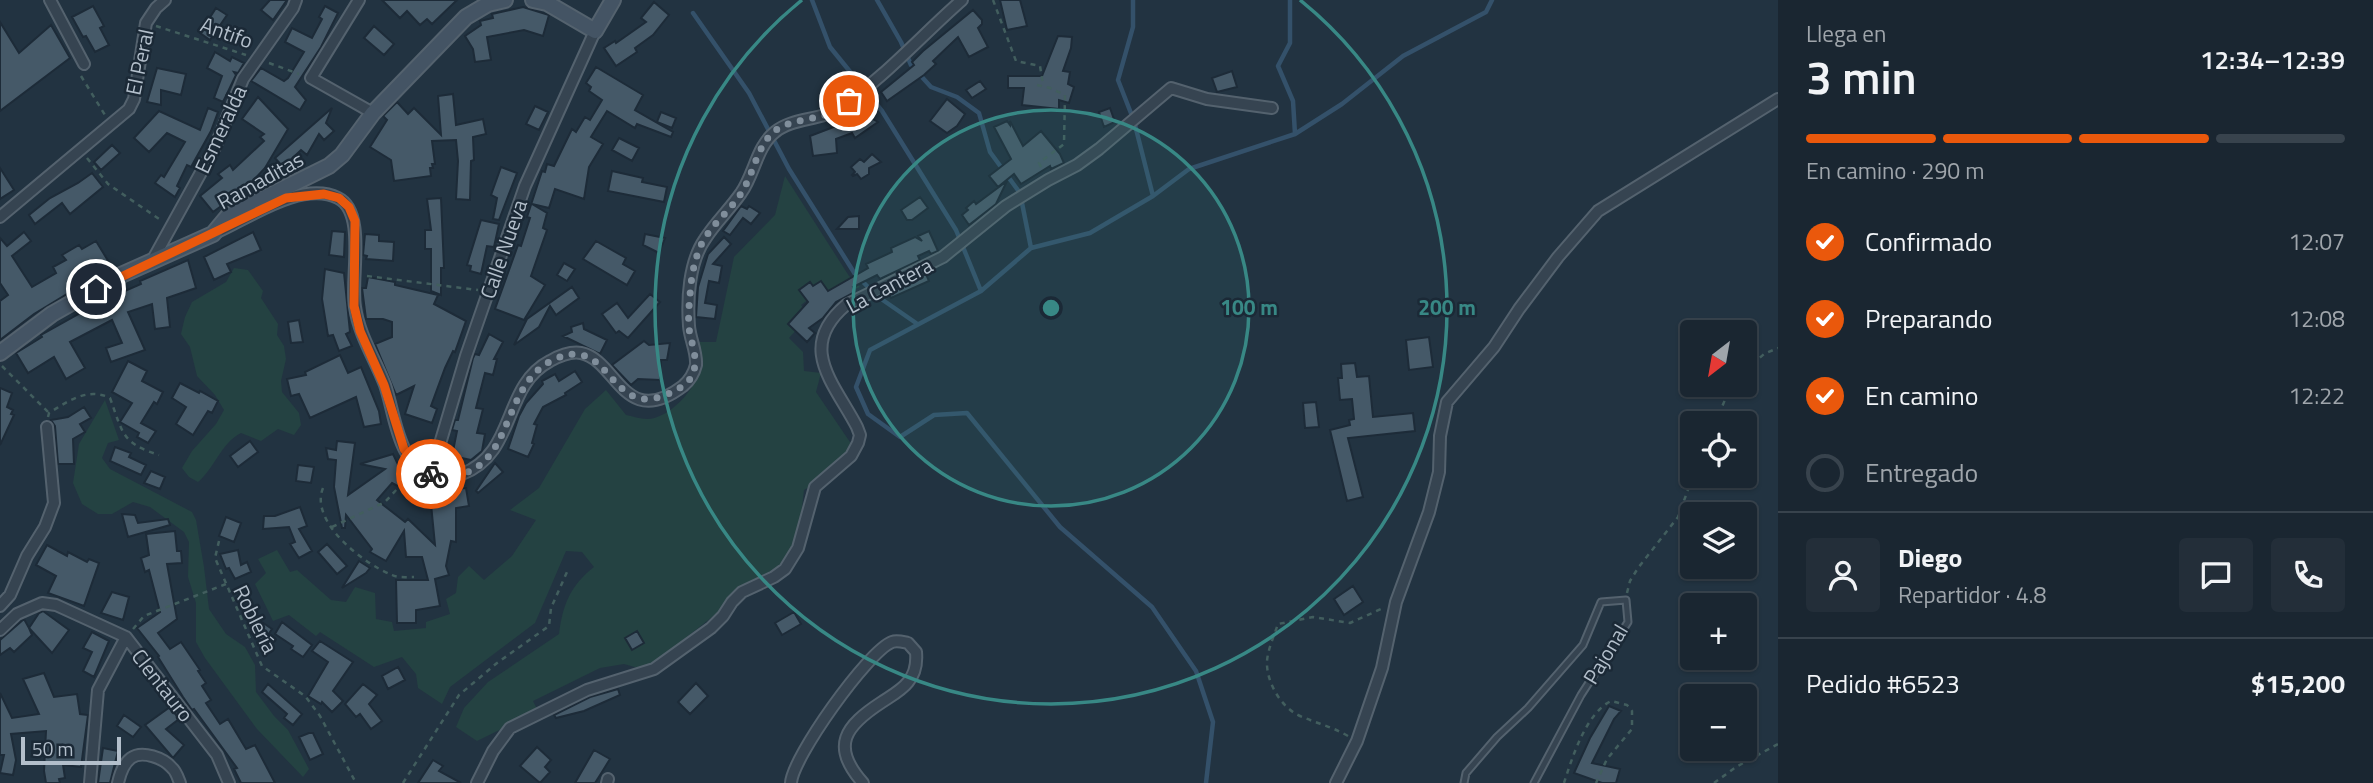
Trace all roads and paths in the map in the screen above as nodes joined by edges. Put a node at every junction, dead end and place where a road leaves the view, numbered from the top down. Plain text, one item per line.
1 (50, 0) edge
2 (165, 0) edge
3 (296, 0) edge
4 (359, 0) edge
5 (505, 0) edge
6 (533, 0) edge
7 (612, 0) edge
8 (961, 0) edge
9 (993, 0) edge
10 (146, 23) junction
11 (594, 31) junction
12 (257, 59) junction
13 (84, 64) joint
14 (310, 79) junction
15 (1037, 85) dead end
16 (1044, 85) junction
17 (1778, 99) edge
18 (1272, 108) dead end
19 (373, 113) junction
20 (111, 124) junction
21 (80, 151) junction
22 (1048, 180) junction
23 (0, 218) edge
24 (171, 226) junction
25 (213, 234) junction
26 (151, 263) junction
27 (354, 275) junction
28 (488, 292) junction
29 (1778, 348) edge
30 (0, 353) edge
31 (1757, 360) edge
32 (0, 364) edge
33 (49, 413) junction
34 (47, 427) joint
35 (159, 455) dead end
36 (418, 467) junction
37 (431, 474) junction
38 (323, 488) dead end
39 (1689, 488) edge
40 (332, 527) junction
41 (219, 541) dead end
42 (567, 572) dead end
43 (414, 577) dead end
44 (226, 584) junction
45 (1626, 600) junction
46 (1396, 602) junction
47 (0, 606) edge
48 (0, 630) edge
49 (126, 637) junction
50 (1357, 741) junction
51 (1778, 744) edge
52 (90, 783) edge
53 (118, 783) edge
54 (180, 783) edge
55 (229, 783) edge
56 (354, 783) edge
57 (404, 783) edge
58 (477, 783) edge
59 (791, 783) edge
60 (863, 783) edge
61 (1336, 783) edge
62 (1464, 783) edge
63 (1534, 783) edge
64 (1564, 783) edge
65 (1595, 783) edge
66 (1714, 783) edge

1 - 13 street
2 - 10 street, El Peral
3 - 12 street, Esmeralda
4 - 14 street
5 - 19 street, Ramaditas
6 - 11 street
7 - 11 street
8 - 37 street
9 - 16 path
10 - 12 path, Antifo
10 - 20 street, El Peral
11 - 28 street, Calle Nueva
12 - 14 path, Antifo
12 - 24 street, Esmeralda
13 - 20 path
14 - 19 street
15 - 16 path
16 - 22 path
17 - 46 street
18 - 22 street, La Cantera
19 - 25 street, Ramaditas
20 - 21 street, El Peral
21 - 23 street, El Peral
21 - 24 path
22 - 58 street, La Cantera
24 - 26 street, Esmeralda
25 - 26 street, Ramaditas
25 - 27 street
26 - 30 street, Ramaditas
27 - 28 path
27 - 36 street
28 - 37 street, Calle Nueva
29 - 31 path
32 - 33 path
33 - 34 path
33 - 35 path
34 - 47 street
36 - 37 street
36 - 40 path
38 - 40 path
39 - 45 path
40 - 43 path
41 - 44 path
42 - 57 path
44 - 49 path, Roblería
44 - 56 path, Roblería
45 - 62 lane, Pajonal
45 - 63 lane, Pajonal
46 - 50 street
46 - 50 path
48 - 49 street, Clentauro
49 - 52 street
49 - 55 street, Clentauro
50 - 61 street
51 - 66 path
53 - 54 street
59 - 60 street
64 - 65 path

